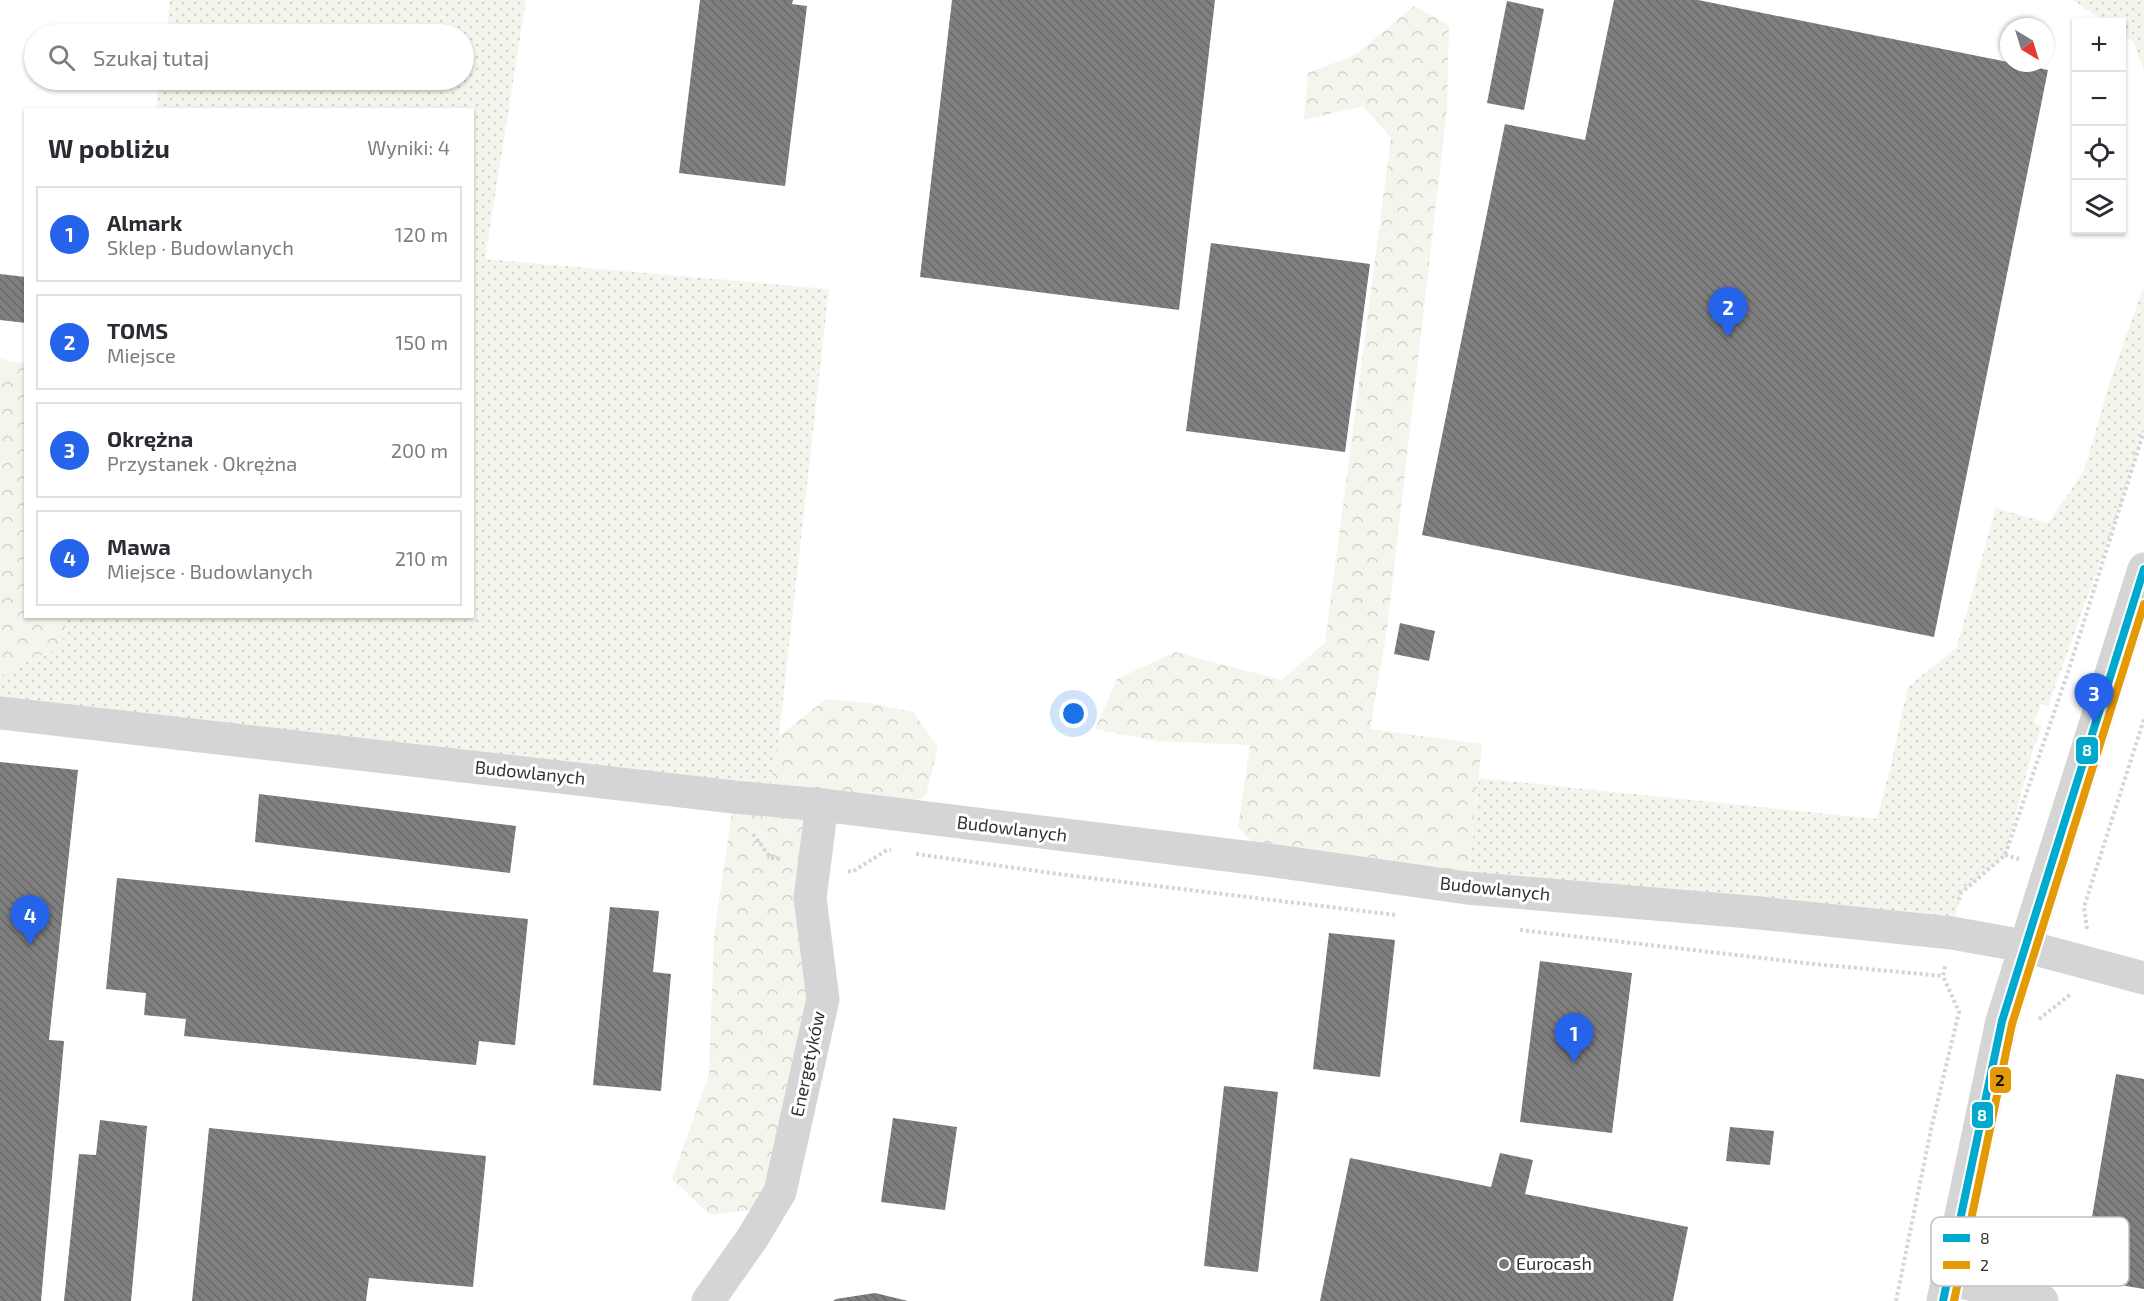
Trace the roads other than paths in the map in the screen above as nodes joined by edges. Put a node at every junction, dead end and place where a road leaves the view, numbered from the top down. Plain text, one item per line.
1 (2144, 569) edge
2 (0, 713) edge
3 (822, 805) junction
4 (2024, 946) junction
5 (2144, 978) edge
6 (1960, 1217) edge
7 (1945, 1290) edge
8 (708, 1301) edge
9 (2042, 1301) edge

1 - 4 street
2 - 3 street, Budowlanych
3 - 4 street, Budowlanych
3 - 8 street, Energetyków
4 - 5 street, Budowlanych
4 - 6 street
7 - 9 street

